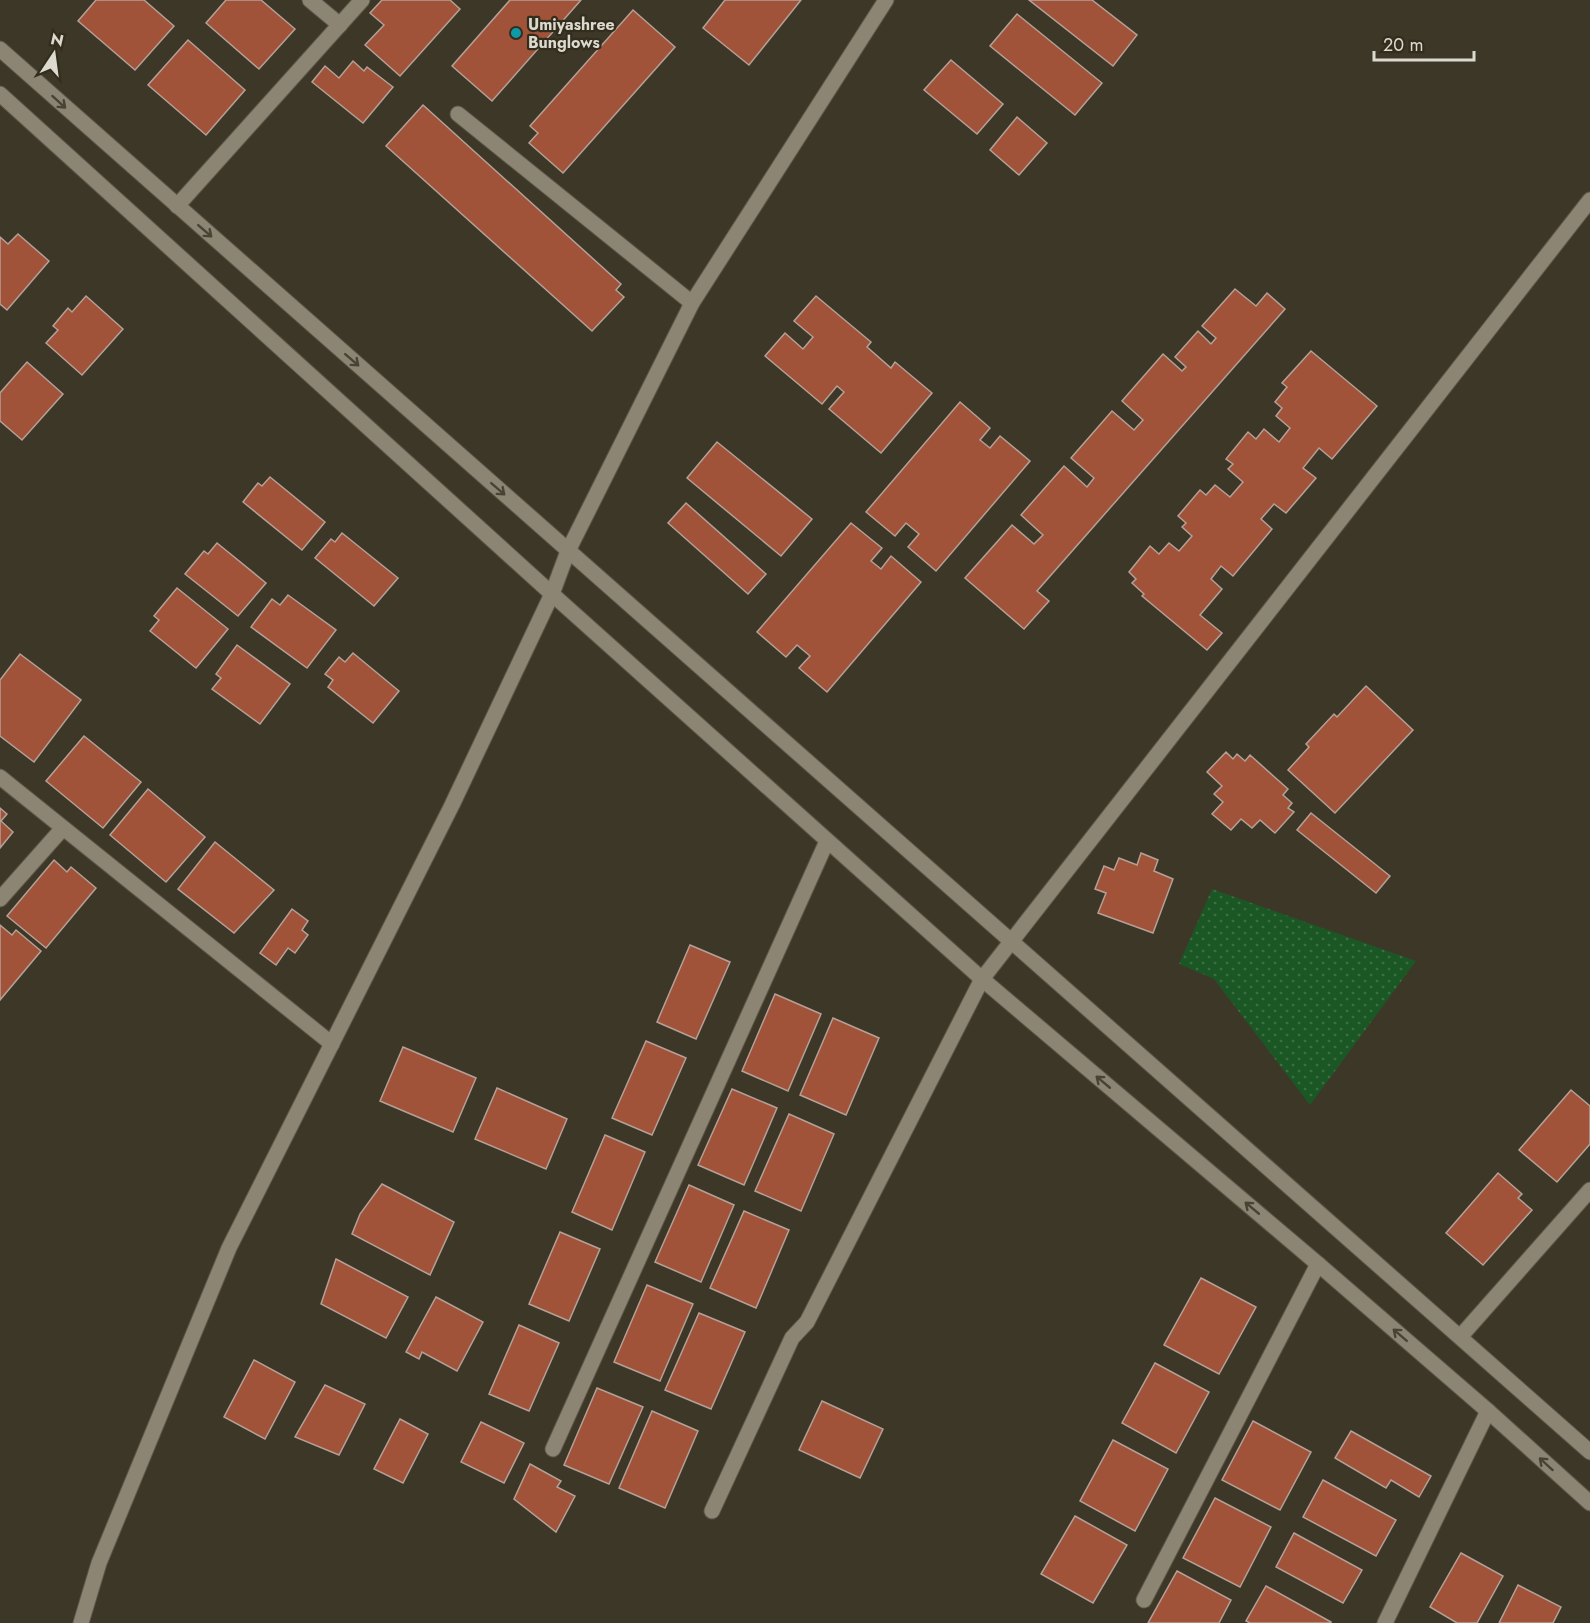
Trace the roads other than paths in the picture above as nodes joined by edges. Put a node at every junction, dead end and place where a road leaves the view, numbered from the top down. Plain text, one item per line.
1 (310, 0) edge
2 (362, 0) edge
3 (886, 0) edge
4 (340, 25) junction
5 (0, 49) edge
6 (0, 94) edge
7 (458, 114) dead end
8 (1590, 200) edge
9 (177, 206) junction
10 (692, 303) junction
11 (568, 551) junction
12 (552, 594) junction
13 (0, 777) edge
14 (63, 828) junction
15 (827, 841) junction
16 (0, 899) edge
17 (1011, 941) junction
18 (982, 979) junction
19 (332, 1044) junction
20 (1590, 1190) edge
21 (1318, 1264) junction
22 (1460, 1337) junction
23 (1488, 1411) junction
24 (553, 1449) dead end
25 (1590, 1452) edge
26 (1590, 1503) edge
27 (712, 1511) dead end
28 (1144, 1600) dead end
29 (81, 1623) edge
30 (1384, 1623) edge

1 - 4 street
2 - 4 street
3 - 10 street
4 - 9 street
5 -> 9 street
6 - 12 street
7 - 10 street
8 - 17 street
9 -> 11 street
10 - 11 street
11 - 12 street
11 - 17 street
12 - 15 street
12 - 19 street
13 - 14 street
14 - 16 street
14 - 19 street
15 - 18 street
15 - 24 street
17 - 18 street
17 - 22 street
21 -> 18 street
18 - 27 street
19 - 29 street
20 - 22 street
23 -> 21 street
21 - 28 street
22 - 25 street
26 -> 23 street
23 - 30 street

